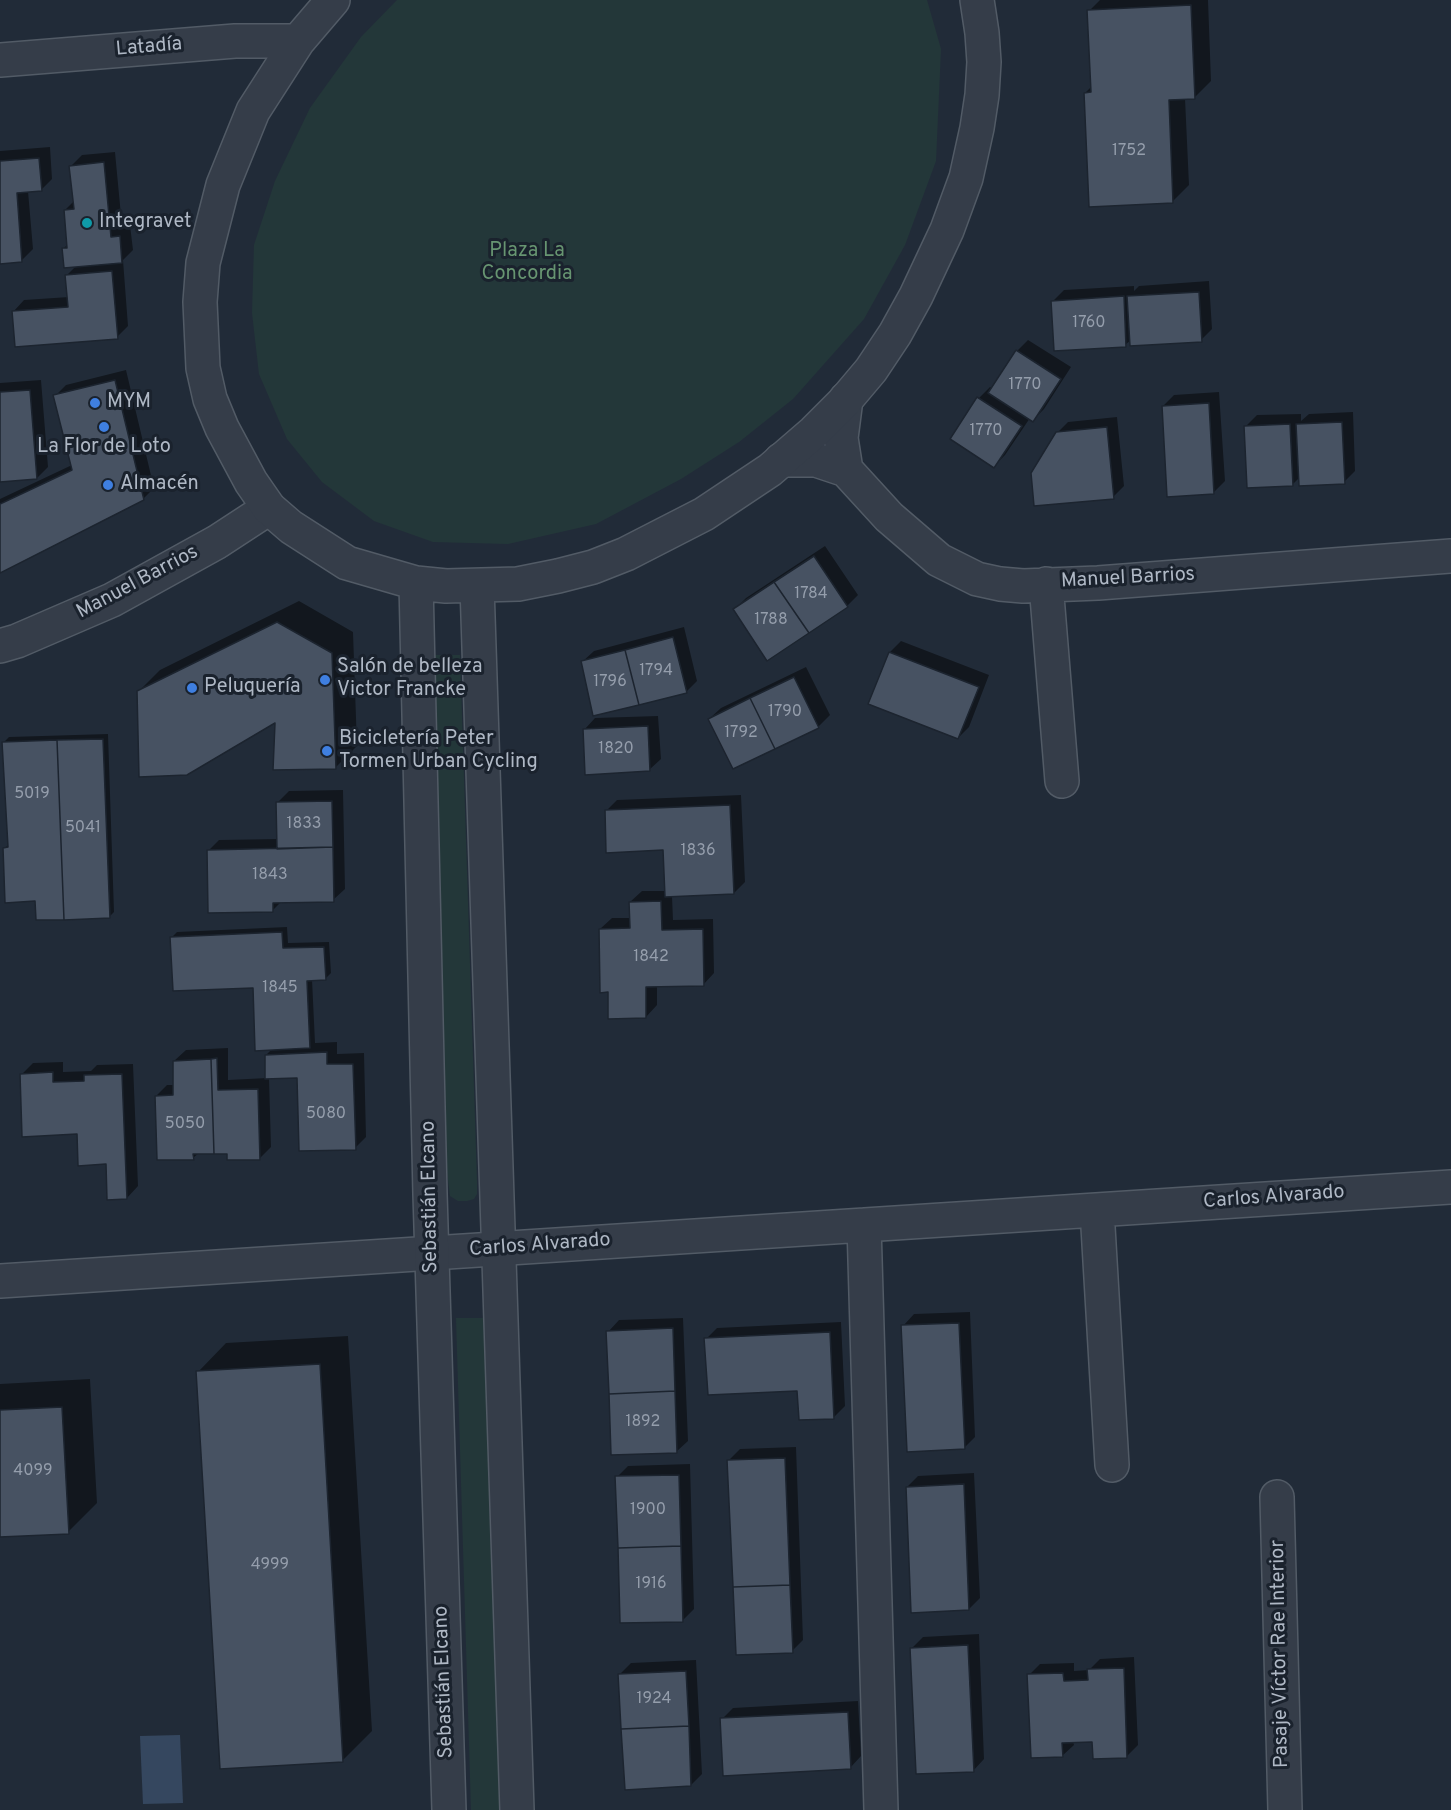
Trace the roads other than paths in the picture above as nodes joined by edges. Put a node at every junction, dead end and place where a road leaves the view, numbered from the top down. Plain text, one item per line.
1 (333, 0) edge
2 (977, 0) edge
3 (298, 41) junction
4 (0, 60) edge
5 (846, 399) junction
6 (781, 460) junction
7 (846, 471) junction
8 (269, 508) junction
9 (1451, 556) edge
10 (416, 583) junction
11 (1046, 584) junction
12 (477, 586) junction
13 (0, 646) edge
14 (1062, 781) dead end
15 (1451, 1187) edge
16 (1097, 1210) junction
17 (864, 1225) junction
18 (499, 1249) junction
19 (432, 1253) junction
20 (0, 1281) edge
21 (1112, 1465) dead end
22 (1277, 1497) dead end
23 (449, 1810) edge
24 (517, 1810) edge
25 (880, 1810) edge
26 (1285, 1810) edge

1 - 3 street
2 - 5 street
3 - 4 street, Latadía
3 - 8 street
5 - 6 street
5 - 7 street
6 - 7 street, Manuel Barrios
6 - 12 street
7 - 11 street, Manuel Barrios
8 - 10 street
8 - 13 street, Manuel Barrios
9 - 11 street, Manuel Barrios
10 - 12 street
10 - 19 street, Sebastián Elcano
11 - 14 street
12 - 18 street
15 - 16 street, Carlos Alvarado
16 - 17 street, Carlos Alvarado
16 - 21 street
17 - 18 street, Carlos Alvarado
17 - 25 street
18 - 19 street, Carlos Alvarado
18 - 24 street
19 - 20 street, Carlos Alvarado
19 - 23 street, Sebastián Elcano
22 - 26 street, Pasaje Víctor Rae Interior

